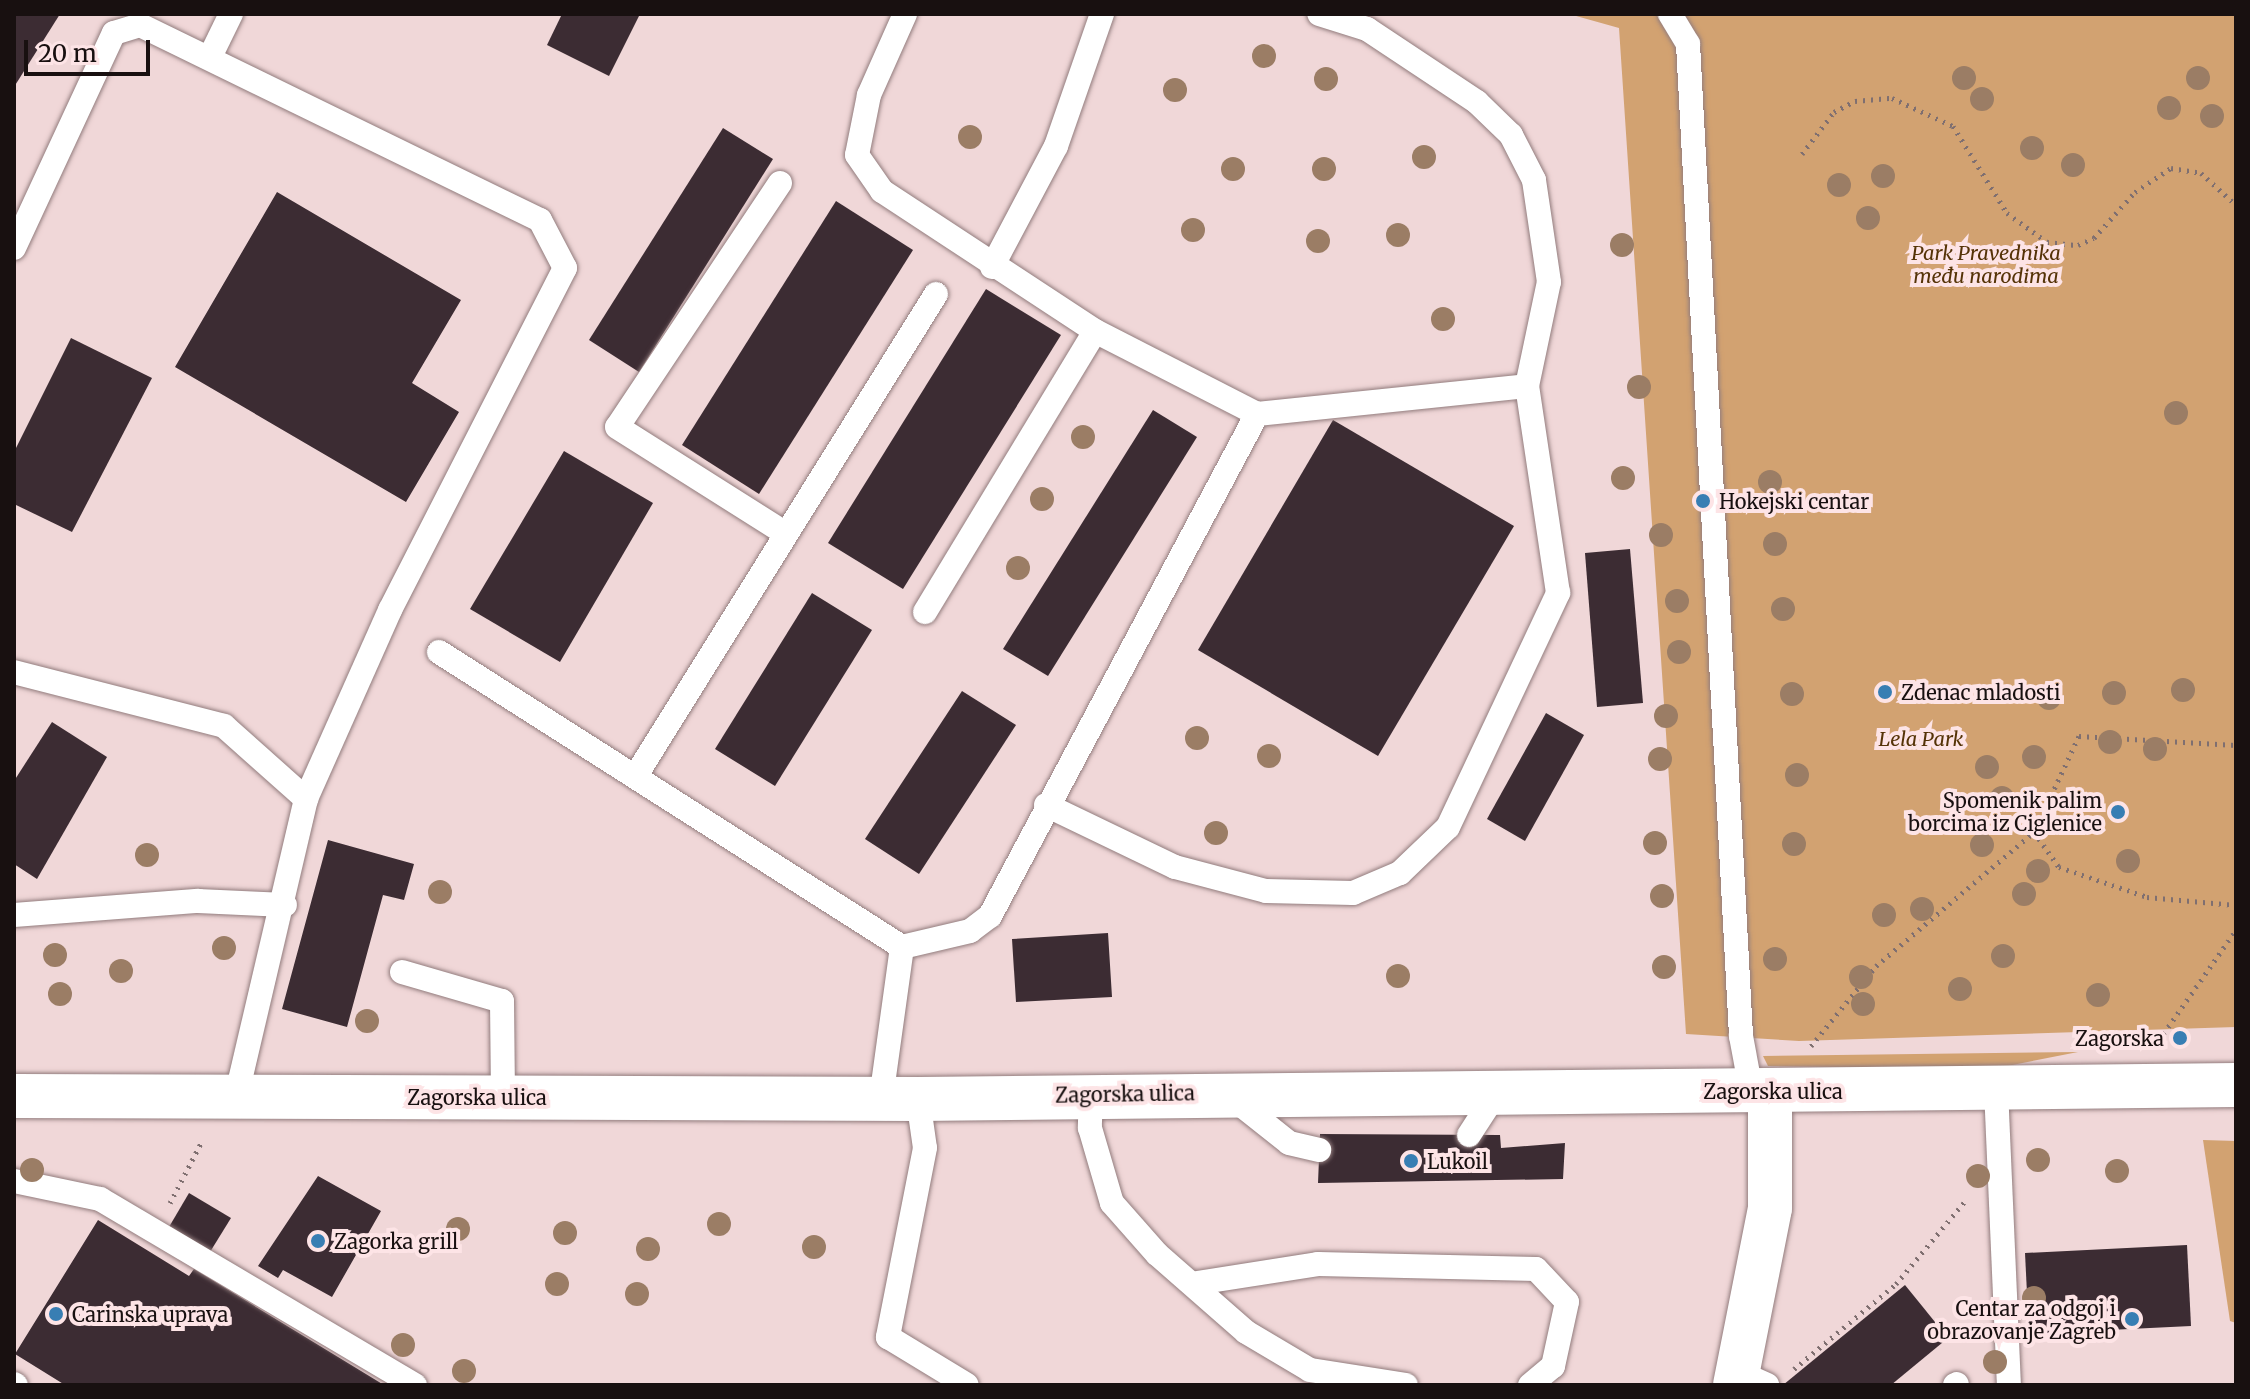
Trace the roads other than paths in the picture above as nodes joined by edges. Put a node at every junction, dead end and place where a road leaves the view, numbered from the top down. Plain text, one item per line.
1 (231, 14) edge
2 (905, 14) edge
3 (1102, 14) edge
4 (1319, 14) edge
5 (1670, 14) edge
6 (210, 57) junction
7 (780, 183) dead end
8 (14, 248) edge
9 (992, 267) junction
10 (936, 294) dead end
11 (1095, 331) junction
12 (1527, 386) junction
13 (1257, 414) junction
14 (786, 534) junction
15 (925, 612) dead end
16 (439, 652) dead end
17 (14, 672) edge
18 (635, 777) junction
19 (306, 799) junction
20 (1046, 805) junction
21 (285, 905) junction
22 (14, 915) edge
23 (902, 947) junction
24 (402, 972) dead end
25 (2236, 1085) edge
26 (1996, 1089) junction
27 (1761, 1091) junction
28 (1225, 1092) junction
29 (1091, 1093) junction
30 (1495, 1095) junction
31 (14, 1096) edge
32 (236, 1097) junction
33 (503, 1098) junction
34 (899, 1099) junction
35 (1469, 1135) dead end
36 (1319, 1150) dead end
37 (14, 1181) edge
38 (1197, 1283) junction
39 (1757, 1379) edge
40 (415, 1385) edge
41 (967, 1385) edge
42 (1406, 1385) edge
43 (1530, 1385) edge
44 (2009, 1385) edge

1 - 6 lane
2 - 9 lane
3 - 9 lane
4 - 12 lane
5 - 27 lane
6 - 8 lane
6 - 19 lane
7 - 14 lane
9 - 11 lane
10 - 14 lane
11 - 13 lane
11 - 15 lane
12 - 13 lane
12 - 20 lane
13 - 20 lane
14 - 18 lane
16 - 18 lane
17 - 19 lane
18 - 23 lane
19 - 21 lane
20 - 23 lane
21 - 22 lane
21 - 32 lane
23 - 34 lane
24 - 33 lane
25 - 26 street, Zagorska ulica
26 - 27 street, Zagorska ulica
26 - 44 lane
27 - 30 street, Zagorska ulica
27 - 39 street
28 - 29 street, Zagorska ulica
28 - 30 street, Zagorska ulica
28 - 36 lane
29 - 34 street, Zagorska ulica
29 - 38 lane
30 - 35 lane
31 - 32 street, Zagorska ulica
32 - 33 street, Zagorska ulica
33 - 34 street, Zagorska ulica
34 - 41 lane
37 - 40 lane
38 - 42 lane
38 - 43 lane

